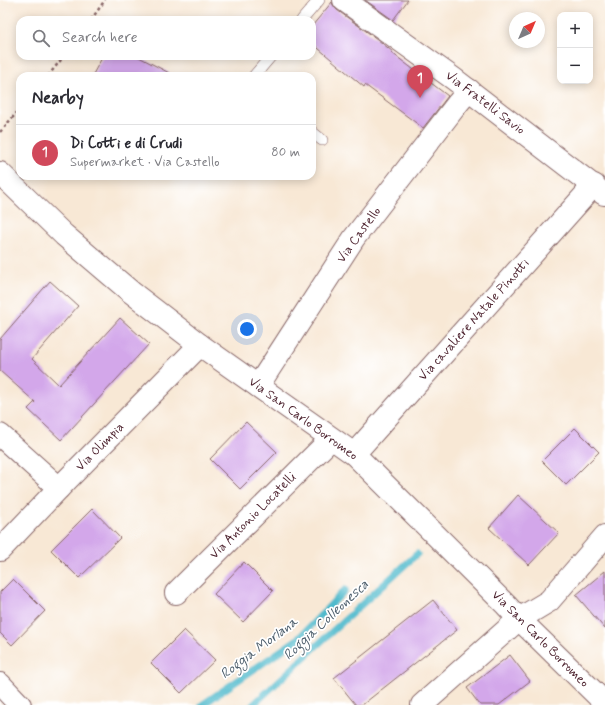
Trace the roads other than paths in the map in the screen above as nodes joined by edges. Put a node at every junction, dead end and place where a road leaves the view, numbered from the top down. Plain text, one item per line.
1 (319, 0) edge
2 (344, 0) edge
3 (305, 16) edge
4 (268, 60) edge
5 (257, 72) edge
6 (469, 90) junction
7 (316, 135) edge
8 (322, 140) dead end
9 (0, 174) edge
10 (599, 190) edge
11 (200, 345) junction
12 (258, 386) junction
13 (0, 435) edge
14 (331, 439) junction
15 (354, 454) junction
16 (59, 488) junction
17 (605, 536) edge
18 (0, 550) edge
19 (176, 593) dead end
20 (519, 619) junction
21 (0, 684) edge
22 (605, 703) edge
23 (20, 705) edge
24 (422, 705) edge

1 - 3 lane
2 - 6 street, Via Fratelli Savio
4 - 5 lane
6 - 10 street, Via Fratelli Savio
6 - 12 street, Via Castello
7 - 8 lane
9 - 11 street, Via San Carlo Borromeo
10 - 15 street, Via cavaliere Natale Pinotti
11 - 12 street, Via San Carlo Borromeo
11 - 16 street, Via Olimpia
12 - 14 street, Via San Carlo Borromeo
13 - 16 street
14 - 15 street, Via San Carlo Borromeo
14 - 19 street, Via Antonio Locatelli
15 - 20 street, Via San Carlo Borromeo
16 - 18 street, Via Olimpia
17 - 20 street
20 - 22 street, Via San Carlo Borromeo
20 - 24 street
21 - 23 street

